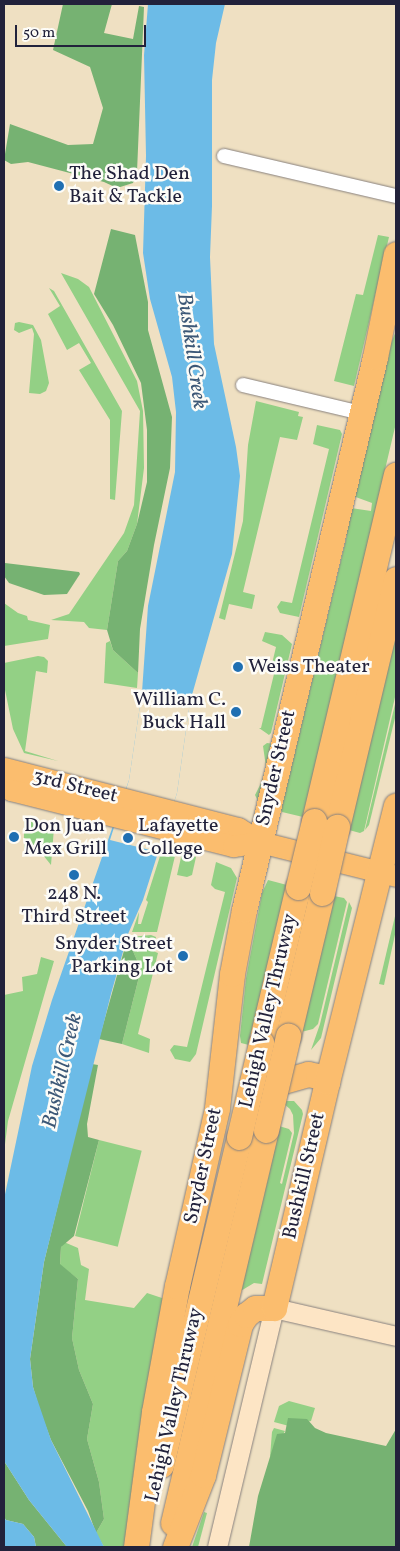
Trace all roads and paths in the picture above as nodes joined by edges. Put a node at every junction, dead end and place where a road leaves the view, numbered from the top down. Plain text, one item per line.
1 (224, 156) dead end
2 (396, 196) edge
3 (396, 254) edge
4 (396, 305) edge
5 (375, 357) junction
6 (243, 385) dead end
7 (362, 413) junction
8 (396, 476) edge
9 (396, 580) edge
10 (4, 768) edge
11 (4, 785) edge
12 (396, 805) edge
13 (120, 808) junction
14 (326, 824) junction
15 (260, 842) junction
16 (388, 874) edge
17 (310, 890) junction
18 (327, 1082) junction
19 (220, 1090) junction
20 (274, 1308) junction
21 (396, 1336) edge
22 (136, 1547) edge
23 (141, 1547) edge
24 (167, 1547) edge
25 (175, 1547) edge
26 (217, 1547) edge

1 - 2 street
3 - 5 highway, Snyder Street
4 - 5 highway
5 - 7 highway, Snyder Street
6 - 7 street
7 - 15 highway, Snyder Street
8 - 14 highway, Lehigh Valley Thruway
9 - 14 highway, Lehigh Valley Thruway
10 - 13 main road, 3rd Street
11 - 13 main road, 3rd Street
12 - 16 highway, Bushkill Street
13 - 15 main road, 3rd Street
14 - 17 highway, Lehigh Valley Thruway, bridge
15 - 16 main road, 3rd Street
15 - 19 highway, Snyder Street
16 - 18 highway, Bushkill Street
17 - 23 highway, Lehigh Valley Thruway, bridge
17 - 24 highway, Lehigh Valley Thruway, bridge
18 - 19 highway
18 - 20 highway, Bushkill Street
19 - 22 highway, Snyder Street
20 - 21 main road
20 - 25 highway
20 - 26 main road, Bushkill Street

